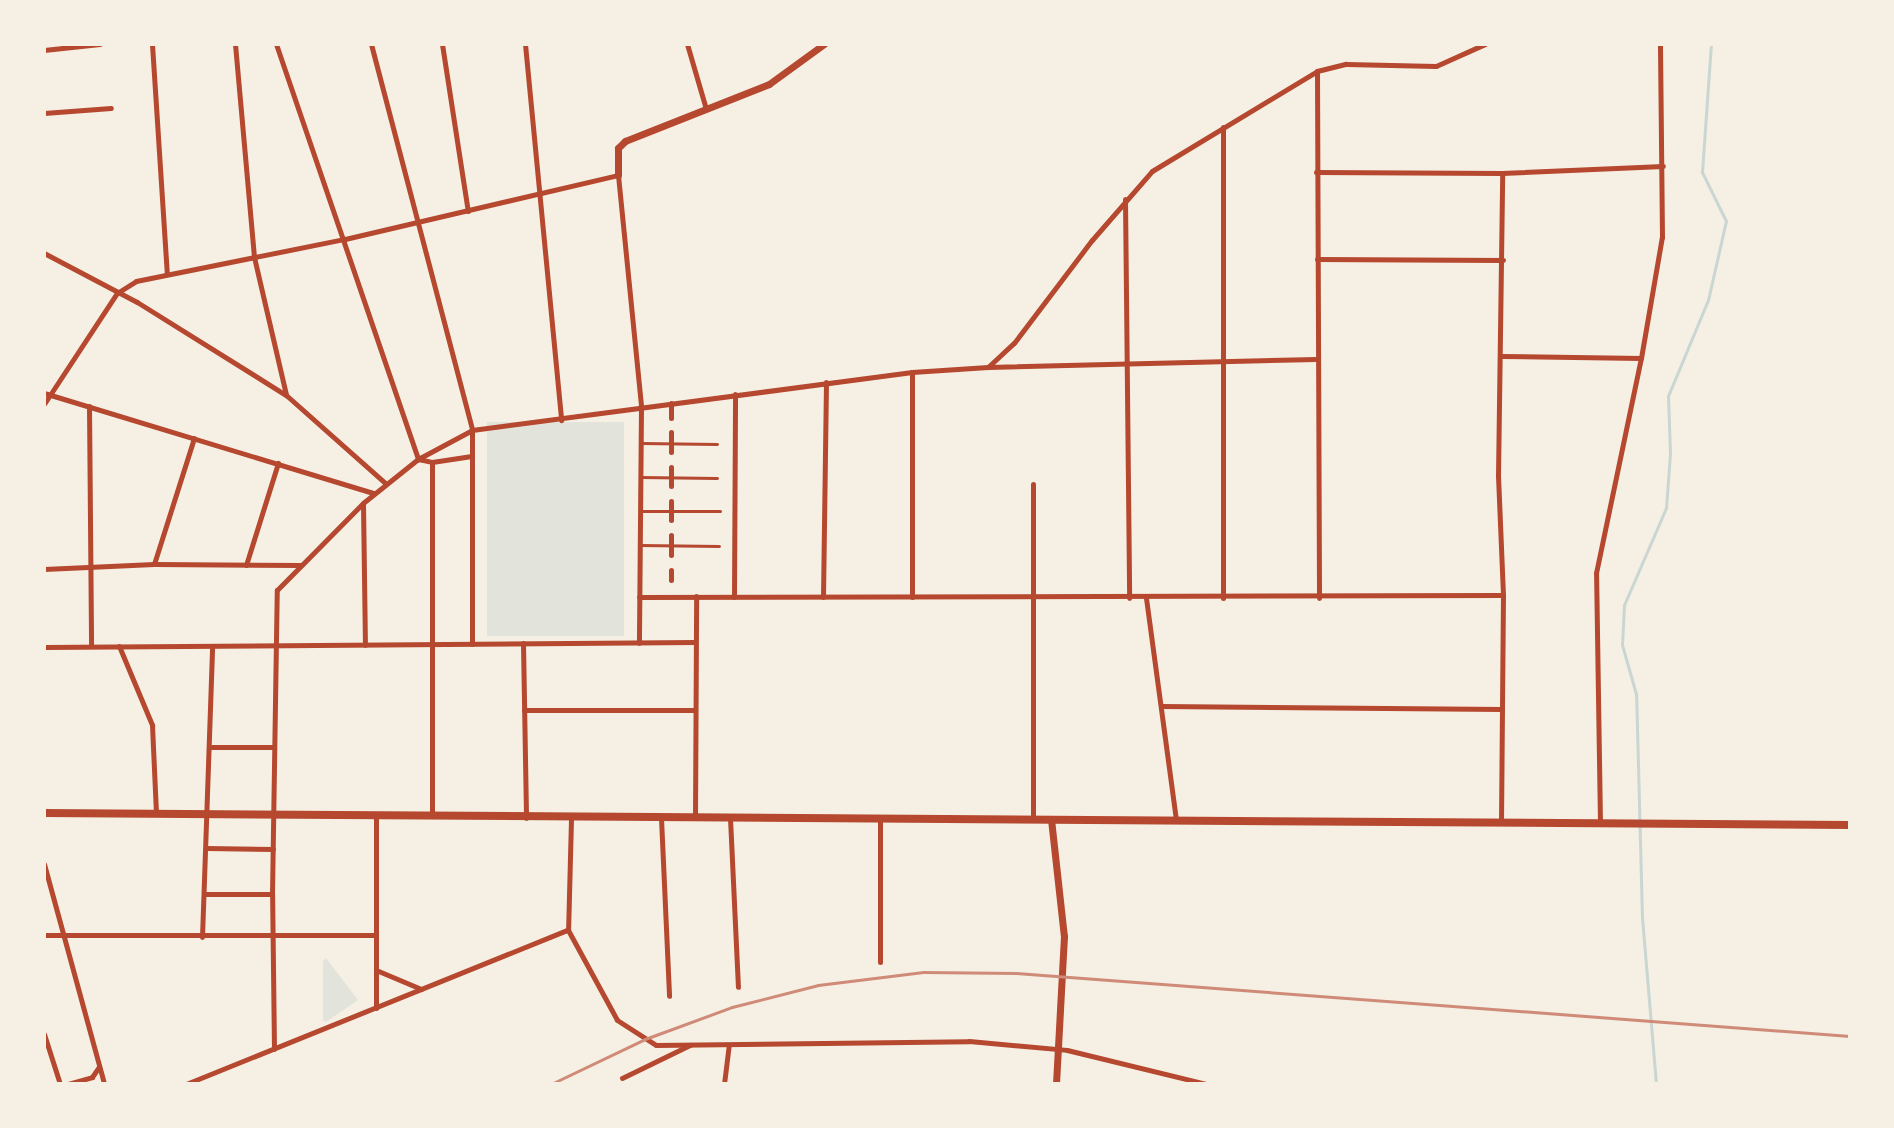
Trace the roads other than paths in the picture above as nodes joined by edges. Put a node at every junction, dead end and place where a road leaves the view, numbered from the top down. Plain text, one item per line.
1 (100, 44) edge
2 (152, 44) edge
3 (235, 44) edge
4 (276, 44) edge
5 (371, 44) edge
6 (442, 44) edge
7 (525, 44) edge
8 (687, 44) edge
9 (824, 44) edge
10 (1485, 44) edge
11 (1660, 44) edge
12 (44, 50) edge
13 (1317, 71) junction
14 (111, 108) dead end
15 (706, 110) junction
16 (44, 113) edge
17 (1223, 126) junction
18 (1663, 166) junction
19 (1316, 172) junction
20 (1502, 173) junction
21 (618, 175) junction
22 (540, 195) junction
23 (1125, 198) junction
24 (468, 211) junction
25 (418, 222) junction
26 (345, 239) junction
27 (44, 253) edge
28 (254, 257) junction
29 (1317, 259) junction
30 (1503, 260) junction
31 (167, 274) junction
32 (117, 293) junction
33 (1501, 356) junction
34 (1641, 358) junction
35 (1316, 359) junction
36 (1221, 362) junction
37 (1128, 364) junction
38 (988, 367) junction
39 (912, 372) junction
40 (826, 382) junction
41 (47, 394) edge
42 (735, 394) junction
43 (286, 395) junction
44 (671, 403) junction
45 (44, 404) edge
46 (89, 406) junction
47 (641, 407) junction
48 (671, 418) dead end
49 (561, 420) junction
50 (472, 430) junction
51 (671, 432) dead end
52 (194, 438) junction
53 (641, 443) junction
54 (671, 443) junction
55 (717, 444) dead end
56 (671, 452) dead end
57 (472, 456) junction
58 (418, 459) junction
59 (432, 462) junction
60 (278, 463) junction
61 (671, 467) dead end
62 (640, 477) junction
63 (671, 478) junction
64 (717, 478) dead end
65 (385, 483) junction
66 (1033, 484) dead end
67 (671, 486) dead end
68 (374, 493) junction
69 (671, 501) dead end
70 (363, 503) junction
71 (640, 511) junction
72 (671, 511) junction
73 (720, 511) dead end
74 (671, 520) dead end
75 (671, 535) dead end
76 (640, 545) junction
77 (671, 546) junction
78 (719, 546) dead end
79 (671, 555) dead end
80 (154, 564) junction
81 (246, 565) junction
82 (302, 565) junction
83 (88, 568) junction
84 (44, 569) edge
85 (671, 570) dead end
86 (671, 580) dead end
87 (1503, 595) junction
88 (696, 596) junction
89 (639, 597) junction
90 (734, 597) junction
91 (823, 597) junction
92 (912, 597) junction
93 (1033, 598) junction
94 (1129, 598) junction
95 (1146, 598) junction
96 (1223, 598) junction
97 (1319, 598) junction
98 (695, 642) junction
99 (523, 643) junction
100 (639, 643) junction
101 (432, 644) junction
102 (472, 644) junction
103 (365, 645) junction
104 (91, 646) junction
105 (119, 646) junction
106 (212, 646) junction
107 (275, 646) junction
108 (44, 647) edge
109 (1161, 706) junction
110 (1502, 709) junction
111 (523, 710) junction
112 (695, 710) junction
113 (209, 747) junction
114 (274, 747) junction
115 (44, 813) edge
116 (156, 814) junction
117 (207, 815) junction
118 (273, 815) junction
119 (376, 817) junction
120 (432, 817) junction
121 (661, 818) junction
122 (695, 818) junction
123 (730, 818) junction
124 (880, 818) junction
125 (526, 819) junction
126 (571, 819) junction
127 (1033, 819) junction
128 (1051, 819) junction
129 (1176, 821) junction
130 (1501, 823) junction
131 (1600, 823) junction
132 (1850, 825) edge
133 (206, 848) junction
134 (273, 849) junction
135 (44, 864) edge
136 (204, 894) junction
137 (272, 894) junction
138 (568, 930) junction
139 (44, 935) edge
140 (375, 935) junction
141 (272, 936) junction
142 (65, 937) junction
143 (202, 937) junction
144 (880, 962) dead end
145 (376, 970) junction
146 (738, 987) dead end
147 (422, 989) junction
148 (669, 996) dead end
149 (376, 1008) junction
150 (44, 1034) edge
151 (691, 1044) junction
152 (729, 1046) junction
153 (274, 1049) junction
154 (98, 1067) junction
155 (622, 1078) dead end
156 (60, 1084) edge
157 (68, 1084) edge
158 (104, 1084) edge
159 (186, 1084) edge
160 (724, 1084) edge
161 (1056, 1084) edge
162 (1207, 1084) edge

1 - 12 street
2 - 31 street
3 - 28 street
4 - 26 street
5 - 25 street
6 - 24 street
7 - 22 street
8 - 15 street
9 - 15 street
10 - 13 street
11 - 18 street
13 - 17 street
13 - 19 street
14 - 16 street
15 - 21 street
17 - 23 street
17 - 36 street
18 - 20 street
18 - 34 street
19 - 20 street
19 - 29 street
20 - 30 street
21 - 22 street
21 - 47 street
22 - 24 street
22 - 49 street
23 - 37 street
23 - 38 street
24 - 25 street
25 - 26 street
25 - 50 street
26 - 28 street
26 - 58 street
27 - 32 street
28 - 31 street
28 - 43 street
29 - 30 street
29 - 35 street
30 - 33 street
31 - 32 street
32 - 41 street
32 - 43 street
33 - 34 street
33 - 87 street
34 - 131 street
35 - 36 street
35 - 97 street
36 - 37 street
36 - 96 street
37 - 38 street
37 - 94 street
38 - 39 street
39 - 40 street
39 - 92 street
40 - 42 street
40 - 91 street
41 - 45 street
41 - 46 street
42 - 44 street
42 - 90 street
43 - 65 street
44 - 47 street
44 - 48 street
46 - 52 street
46 - 83 street
47 - 49 street
47 - 53 street
49 - 50 street
50 - 57 street
50 - 58 street
51 - 54 street
52 - 60 street
52 - 80 street
53 - 54 lane
53 - 62 street
54 - 55 lane
54 - 56 street
57 - 59 street
57 - 102 street
58 - 59 street
58 - 65 street
59 - 101 street
60 - 68 street
60 - 81 street
61 - 63 street
62 - 63 lane
62 - 71 street
63 - 64 lane
63 - 67 street
65 - 68 street
66 - 93 street
68 - 70 street
69 - 72 street
70 - 82 street
70 - 103 street
71 - 72 lane
71 - 76 street
72 - 73 lane
72 - 74 street
75 - 77 street
76 - 77 lane
76 - 89 street
77 - 78 lane
77 - 79 street
80 - 81 street
80 - 83 street
81 - 82 street
82 - 107 street
83 - 84 street
83 - 104 street
85 - 86 street
87 - 97 street
87 - 110 street
88 - 89 street
88 - 90 street
88 - 98 street
89 - 100 street
90 - 91 street
91 - 92 street
92 - 93 street
93 - 94 street
93 - 127 street
94 - 95 street
95 - 96 street
95 - 109 street
96 - 97 street
98 - 100 street
98 - 112 street
99 - 100 street
99 - 102 street
99 - 111 street
101 - 102 street
101 - 103 street
101 - 120 street
103 - 107 street
104 - 105 street
104 - 108 street
105 - 106 street
105 - 116 street
106 - 107 street
106 - 113 street
107 - 114 street
109 - 110 street
109 - 129 street
110 - 130 street
111 - 112 street
111 - 125 street
112 - 122 street
113 - 114 street
113 - 117 street
114 - 118 street
115 - 116 main road
116 - 117 main road
117 - 118 main road
117 - 133 street
118 - 119 main road
118 - 134 street
119 - 120 main road
119 - 140 street
120 - 125 main road
121 - 122 main road
121 - 126 main road
121 - 148 street
122 - 123 main road
123 - 124 main road
123 - 146 street
124 - 127 main road
124 - 144 street
125 - 126 main road
126 - 138 street
127 - 128 main road
128 - 129 main road
128 - 161 street
129 - 130 main road
130 - 131 main road
131 - 132 main road
133 - 134 street
133 - 136 street
134 - 137 street
135 - 142 street
136 - 137 street
136 - 143 street
137 - 141 street
138 - 147 street
138 - 151 street
139 - 142 street
140 - 141 street
140 - 145 street
141 - 143 street
141 - 153 street
142 - 143 street
142 - 154 street
145 - 147 street
145 - 149 street
147 - 149 street
149 - 153 street
150 - 156 street
151 - 152 street
151 - 155 street
152 - 160 street
152 - 162 street
153 - 159 street
154 - 157 street
154 - 158 street

